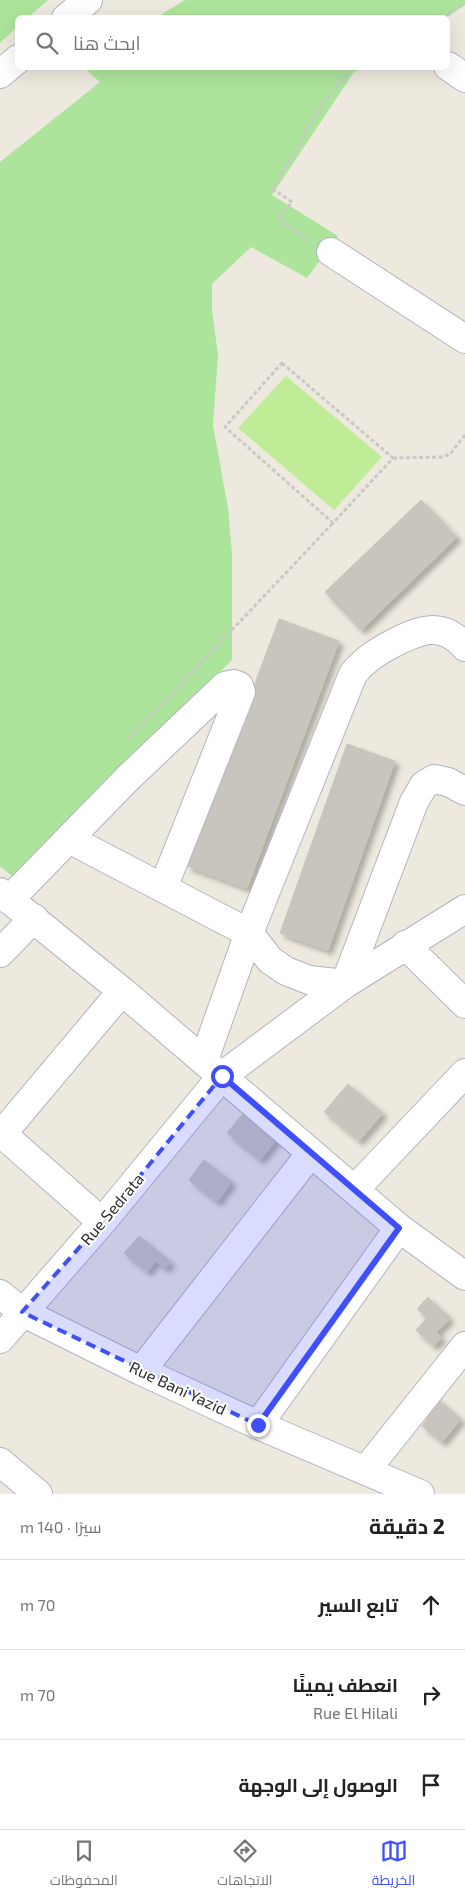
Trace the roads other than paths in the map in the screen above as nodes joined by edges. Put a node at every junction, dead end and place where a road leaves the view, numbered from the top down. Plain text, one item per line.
1 (88, 0) edge
2 (70, 15) edge
3 (15, 61) edge
4 (450, 67) edge
5 (0, 74) edge
6 (465, 78) edge
7 (331, 252) road end
8 (465, 340) edge
9 (465, 647) edge
10 (465, 791) edge
11 (69, 839) junction
12 (163, 888) junction
13 (5, 896) edge
14 (465, 909) edge
15 (34, 918) junction
16 (249, 933) junction
17 (405, 945) junction
18 (0, 953) edge
19 (345, 984) junction
20 (122, 991) junction
21 (465, 1004) edge
22 (213, 1068) junction
23 (465, 1073) edge
24 (1, 1133) edge
25 (311, 1153) junction
26 (354, 1189) junction
27 (102, 1222) junction
28 (399, 1228) junction
29 (464, 1273) edge
30 (0, 1294) edge
31 (22, 1312) junction
32 (0, 1339) edge
33 (465, 1346) edge
34 (141, 1371) junction
35 (258, 1425) junction
36 (0, 1462) edge
37 (366, 1470) junction
38 (38, 1494) edge
39 (420, 1494) edge

1 - 2 street
3 - 5 street
4 - 6 street
7 - 8 street
9 - 16 street
10 - 19 street
11 - 12 street
11 - 12 street
11 - 13 street
12 - 16 street
13 - 15 street
14 - 17 street
15 - 18 street
15 - 20 street
16 - 19 street
16 - 22 street
17 - 19 street
17 - 21 street
19 - 22 street
20 - 22 street
20 - 24 street
22 - 25 street
22 - 27 street, Rue Sedrata
23 - 26 street
24 - 27 street
25 - 26 street
25 - 34 street
26 - 28 street
27 - 31 street, Rue Sedrata
28 - 29 street
28 - 35 street
30 - 31 street, Rue Bani Yazid
31 - 32 street, Rue Sedrata
31 - 34 street, Rue Bani Yazid
33 - 37 street
34 - 35 street, Rue Bani Yazid
35 - 37 street, Rue Bani Yazid
36 - 38 street
37 - 39 street, Rue Bani Yazid

